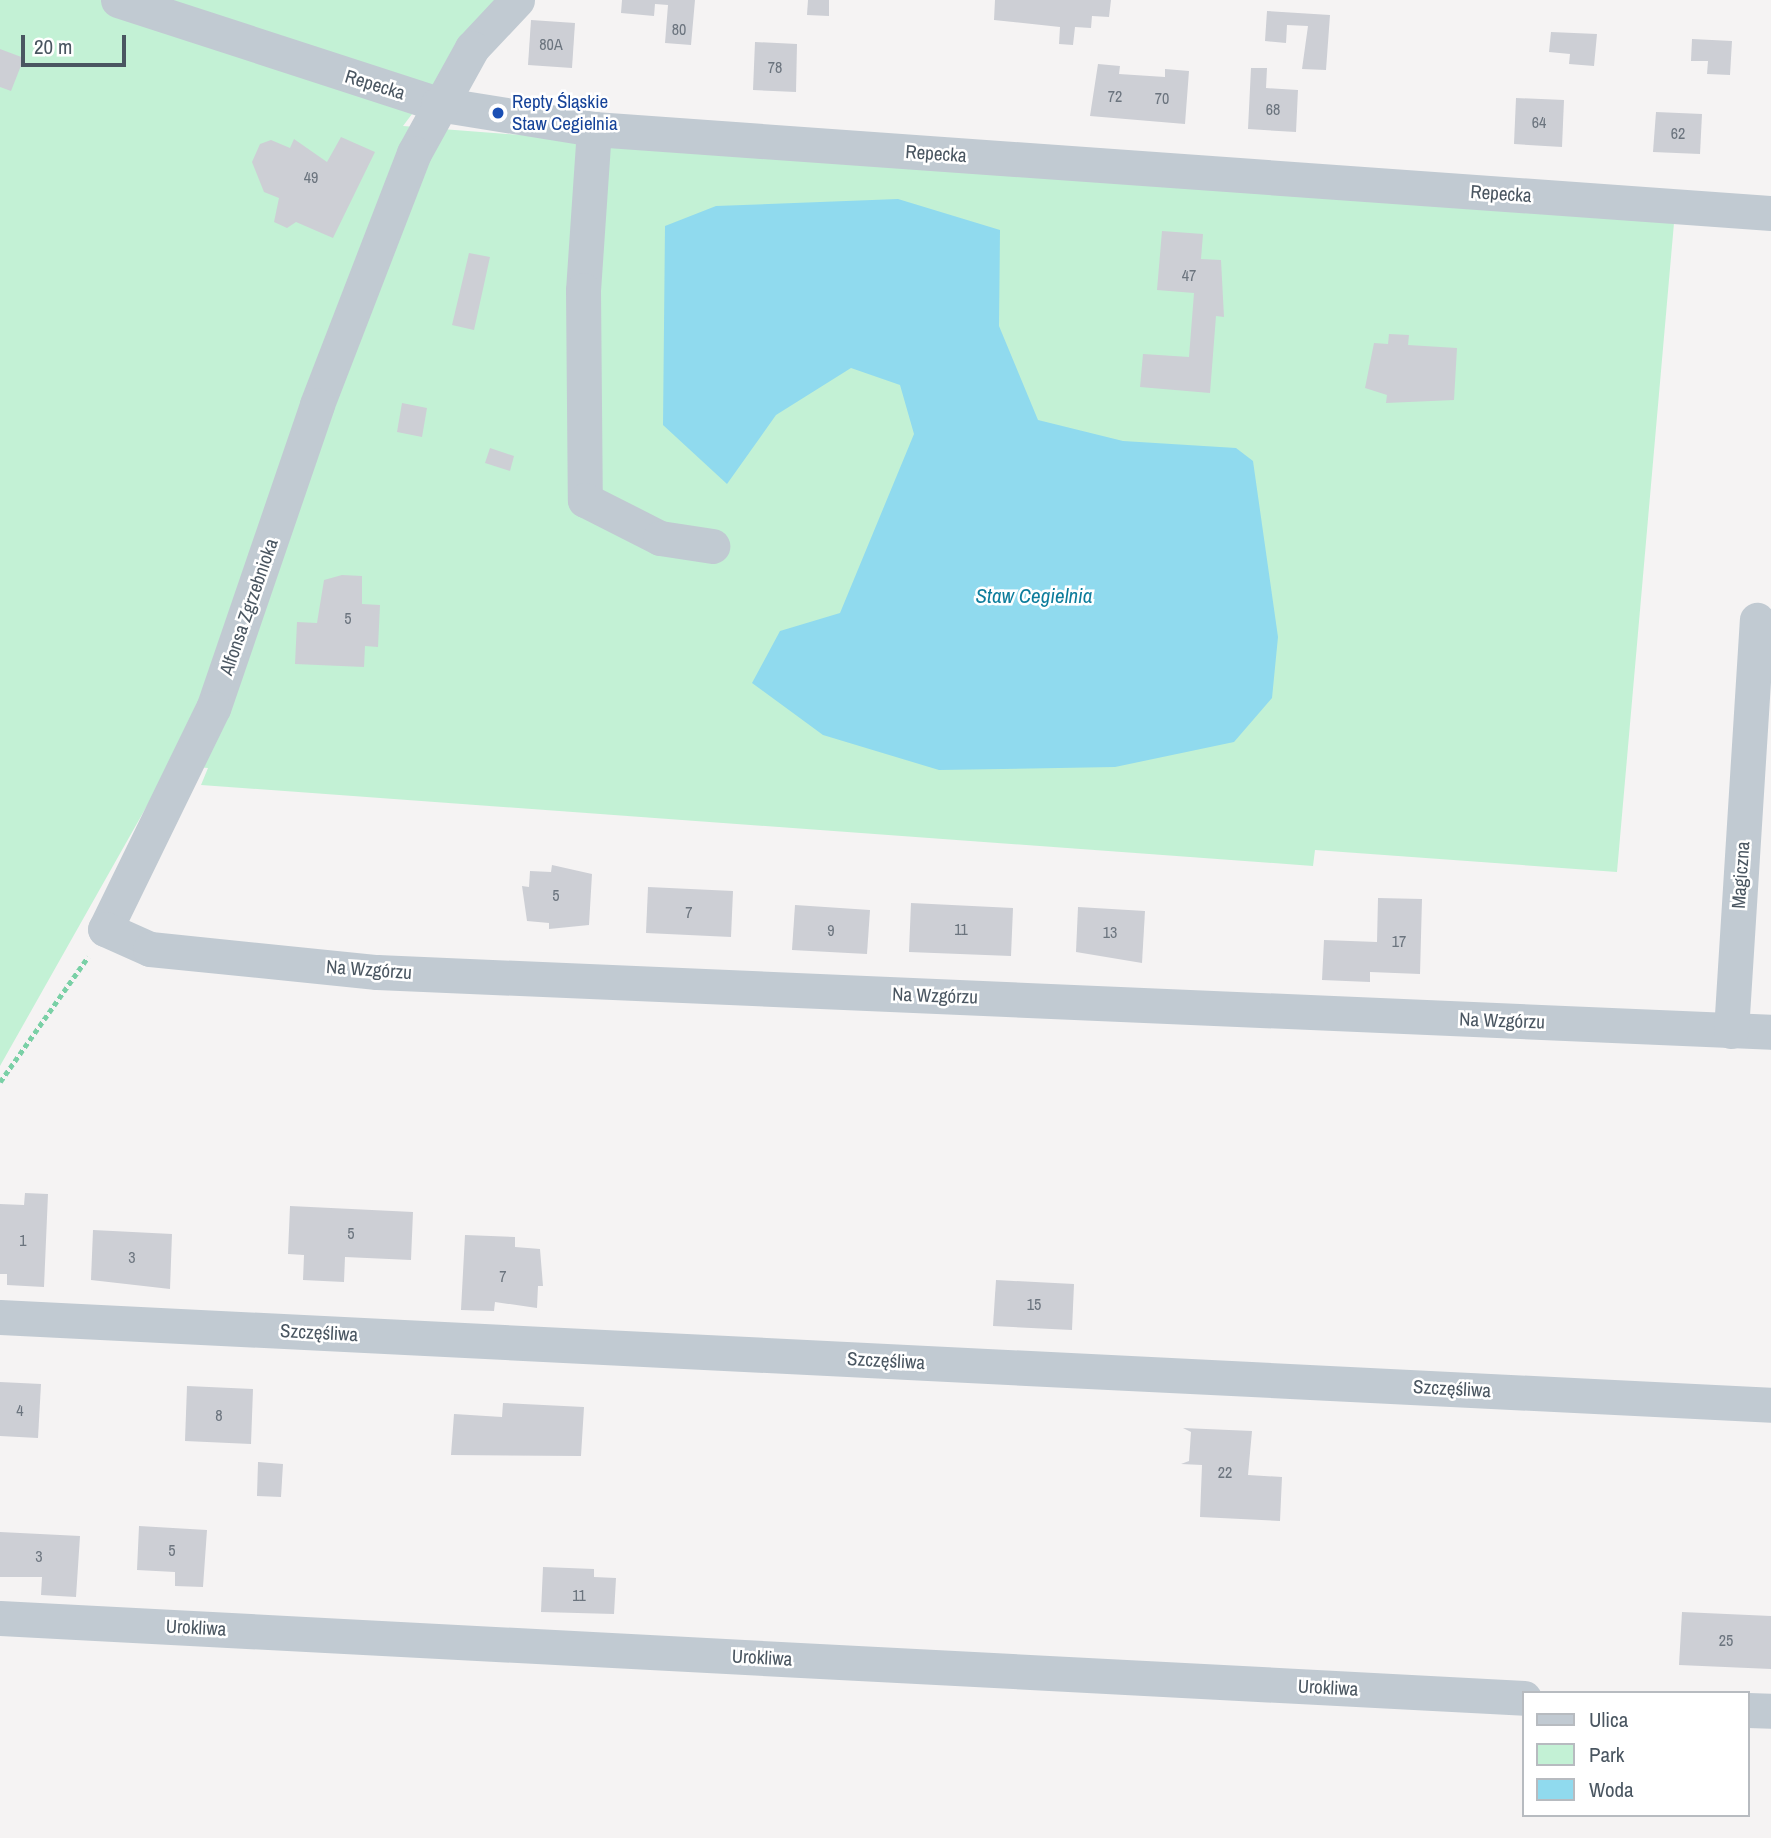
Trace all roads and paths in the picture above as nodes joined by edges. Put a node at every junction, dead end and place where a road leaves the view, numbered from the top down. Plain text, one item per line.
1 (118, 0) edge
2 (517, 0) edge
3 (438, 104) junction
4 (594, 129) junction
5 (1771, 213) edge
6 (712, 546) dead end
7 (1757, 620) dead end
8 (1761, 720) edge
9 (105, 929) junction
10 (1731, 1031) junction
11 (1771, 1032) edge
12 (0, 1082) edge
13 (0, 1317) edge
14 (1771, 1405) edge
15 (0, 1618) edge
16 (1522, 1698) edge
17 (1750, 1710) edge
18 (1771, 1711) edge

1 - 3 street, Repecka
2 - 3 street, Alfonsa Zgrzebnioka
3 - 4 street, Repecka
3 - 9 street, Alfonsa Zgrzebnioka
4 - 5 street, Repecka
4 - 6 street
7 - 8 street, Magiczna
8 - 10 street, Magiczna
9 - 10 street, Na Wzgórzu
9 - 12 path
10 - 11 street, Na Wzgórzu
13 - 14 street, Szczęśliwa
15 - 16 street, Urokliwa
17 - 18 street

